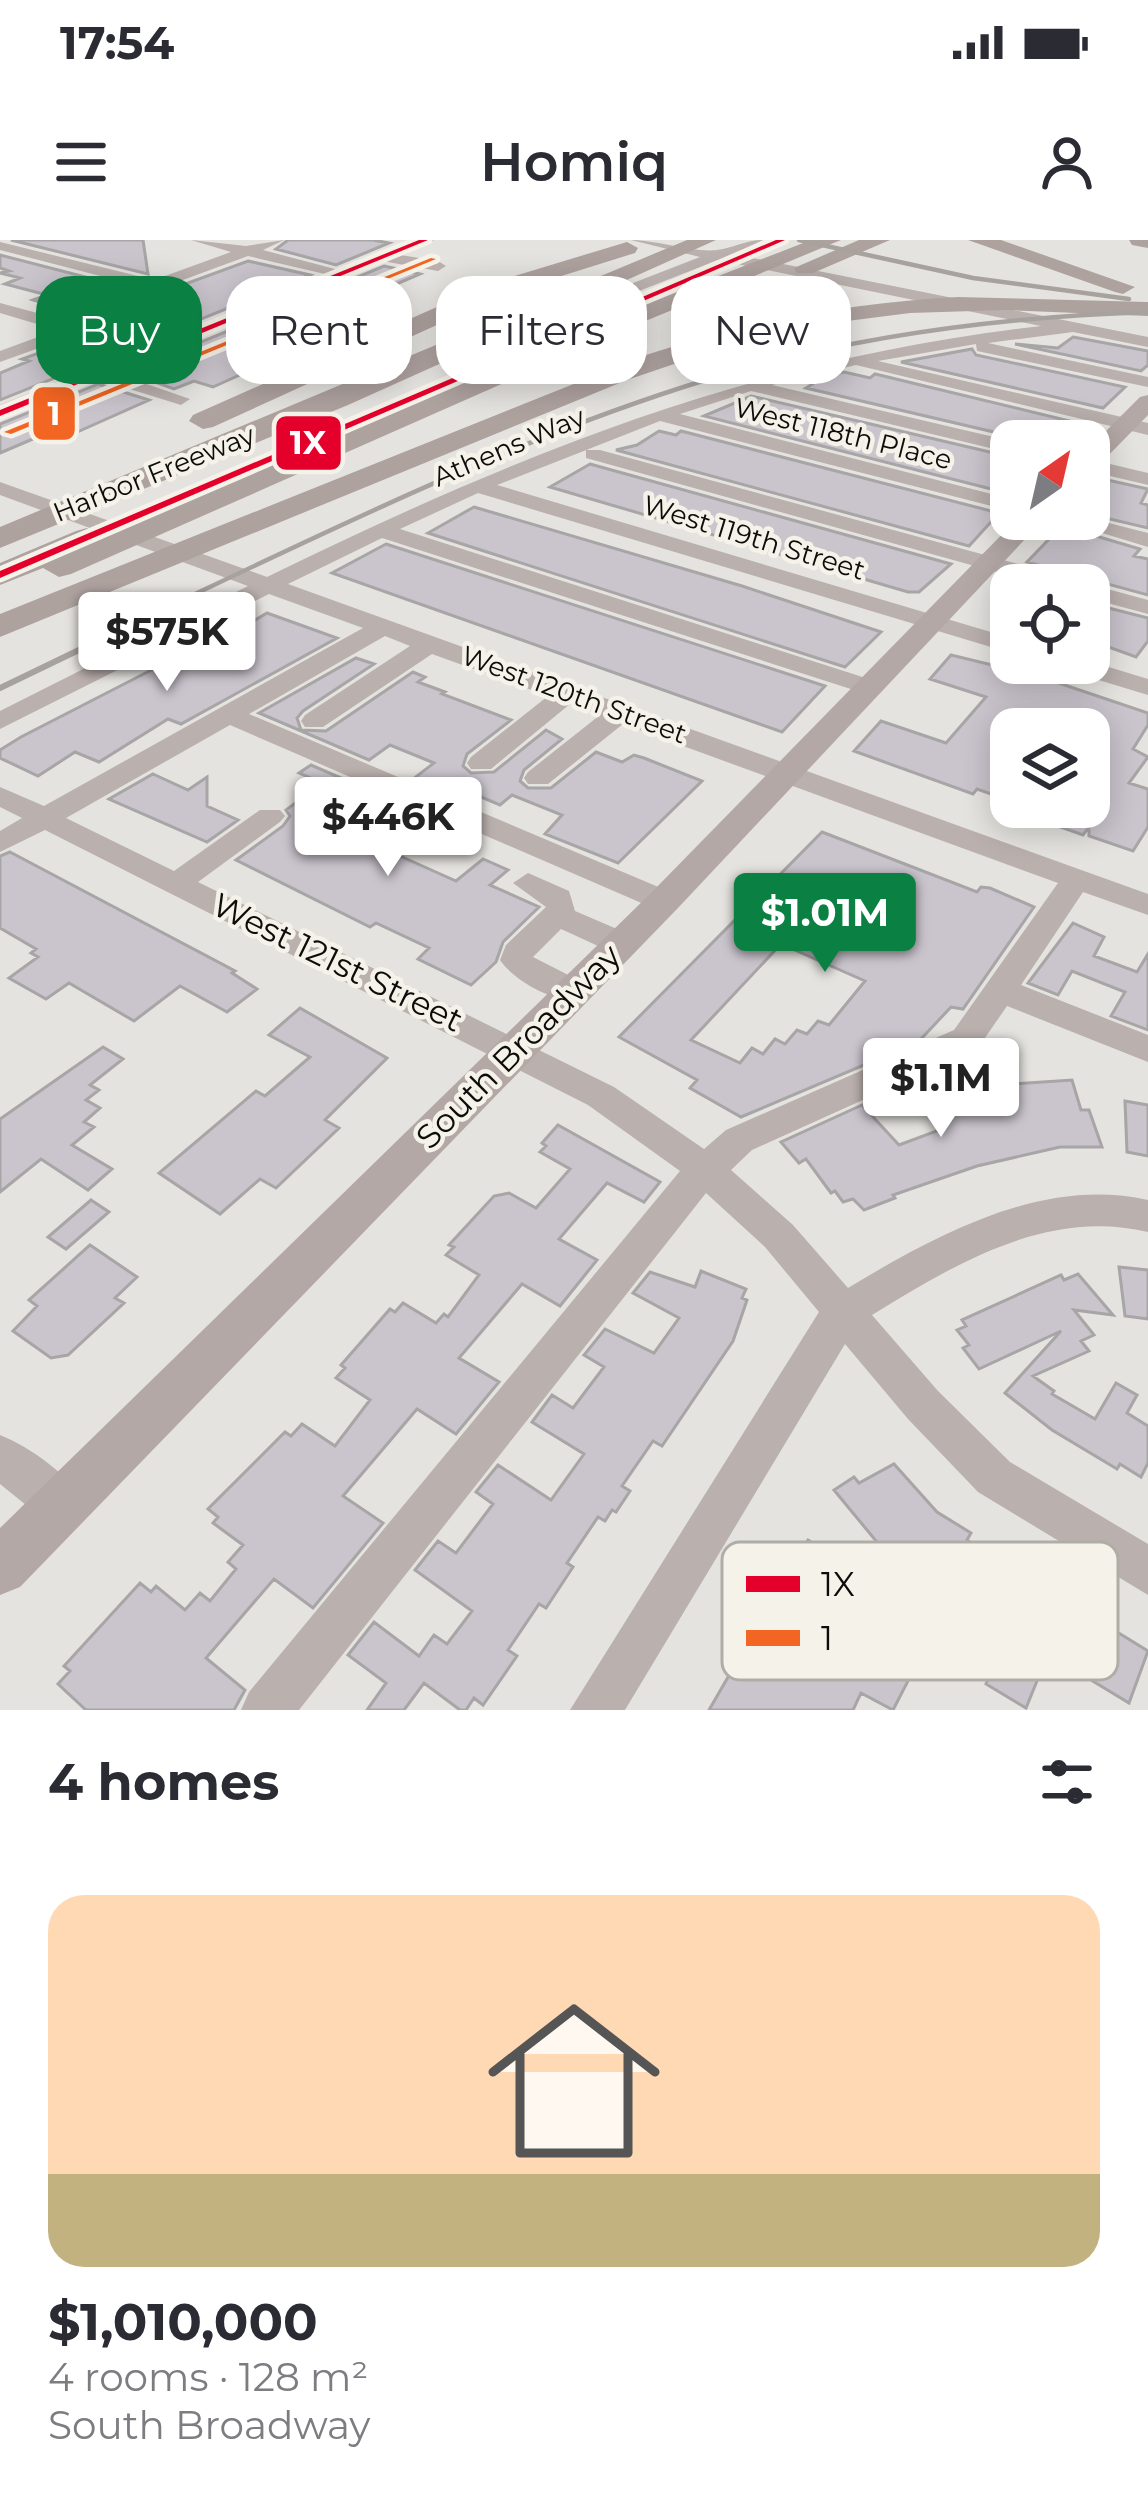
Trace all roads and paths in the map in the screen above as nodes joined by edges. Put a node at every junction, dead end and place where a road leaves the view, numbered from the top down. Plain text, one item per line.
1 (198, 240) edge
2 (277, 240) edge
3 (425, 240) edge
4 (638, 240) edge
5 (665, 240) edge
6 (705, 240) edge
7 (742, 240) edge
8 (756, 240) edge
9 (782, 240) edge
10 (794, 240) edge
11 (830, 240) edge
12 (879, 240) edge
13 (909, 240) edge
14 (1045, 240) edge
15 (988, 244) edge
16 (0, 245) edge
17 (1073, 245) dead end
18 (1137, 246) edge
19 (246, 251) junction
20 (382, 257) junction
21 (505, 259) dead end
22 (1148, 259) edge
23 (438, 266) dead end
24 (342, 274) junction
25 (120, 276) edge
26 (179, 276) edge
27 (337, 276) edge
28 (699, 276) edge
29 (702, 276) edge
30 (647, 282) edge
31 (647, 283) edge
32 (671, 288) edge
33 (1148, 294) edge
34 (0, 308) edge
35 (1148, 309) edge
36 (36, 318) edge
37 (660, 326) junction
38 (1073, 327) junction
39 (958, 342) junction
40 (1148, 342) edge
41 (36, 343) edge
42 (0, 357) edge
43 (851, 360) joint
44 (436, 371) edge
45 (1148, 382) edge
46 (70, 384) edge
47 (120, 384) edge
48 (759, 384) edge
49 (751, 386) junction
50 (1148, 402) edge
51 (0, 412) edge
52 (183, 414) junction
53 (661, 415) junction
54 (1137, 426) edge
55 (990, 442) edge
56 (1110, 447) edge
57 (593, 454) dead end
58 (1110, 469) edge
59 (1148, 479) edge
60 (480, 487) junction
61 (240, 489) junction
62 (105, 495) junction
63 (2, 496) edge
64 (990, 500) edge
65 (1110, 530) edge
66 (384, 531) junction
67 (0, 538) edge
68 (1010, 540) edge
69 (1148, 540) edge
70 (0, 555) edge
71 (988, 562) junction
72 (995, 564) edge
73 (0, 575) edge
74 (268, 584) junction
75 (0, 593) edge
76 (1110, 596) edge
77 (1148, 607) edge
78 (929, 621) junction
79 (0, 626) edge
80 (385, 626) junction
81 (990, 640) edge
82 (431, 643) junction
83 (1110, 676) edge
84 (866, 686) junction
85 (1148, 687) edge
86 (568, 693) junction
87 (621, 712) junction
88 (232, 716) junction
89 (0, 721) edge
90 (314, 721) dead end
91 (482, 764) dead end
92 (786, 772) junction
93 (538, 778) dead end
94 (0, 796) edge
95 (270, 816) dead end
96 (45, 818) junction
97 (0, 843) edge
98 (1077, 879) junction
99 (177, 883) junction
100 (528, 883) dead end
101 (664, 901) junction
102 (1148, 905) edge
103 (557, 915) junction
104 (620, 943) junction
105 (1000, 990) junction
106 (572, 991) junction
107 (513, 1049) junction
108 (1148, 1049) edge
109 (705, 1169) junction
110 (1148, 1216) edge
111 (841, 1312) junction
112 (0, 1456) edge
113 (63, 1506) junction
114 (1100, 1542) edge
115 (1118, 1553) edge
116 (0, 1567) edge
117 (1148, 1571) edge
118 (267, 1710) edge
119 (596, 1710) edge

1 - 19 street
2 - 19 street
3 - 20 main road
4 - 38 street
5 - 52 highway
5 - 62 highway
6 - 62 highway, Harbor Freeway
7 - 30 highway
8 - 31 street
9 - 28 street
10 - 29 highway
11 - 61 highway, Harbor Freeway
12 - 37 highway
13 - 37 highway
14 - 17 highway
15 - 33 highway
16 - 25 street
18 - 22 highway
19 - 24 street
19 - 26 street
20 - 23 street
20 - 24 main road
21 - 52 highway
24 - 27 main road
32 - 73 highway
34 - 36 street
35 - 79 highway
37 - 61 highway
38 - 39 street, Athens Way
38 - 40 street
39 - 43 street, Athens Way
39 - 45 street
41 - 42 street
43 - 54 street
44 - 70 highway
46 - 51 main road
47 - 52 street
48 - 49 street, Athens Way
49 - 53 street, Athens Way
49 - 55 street
50 - 54 main road
52 - 63 highway
53 - 60 street, Athens Way
53 - 64 street, West 118th Place
54 - 56 main road
57 - 71 street
58 - 59 street
60 - 66 street, Athens Way
60 - 78 street, West 119th Street
61 - 75 highway, Harbor Freeway
62 - 67 highway, Harbor Freeway
63 - 74 street, West 120th Street
65 - 69 street
66 - 74 street, Athens Way
66 - 84 street
68 - 71 main road, South Broadway
71 - 72 street
71 - 78 main road, South Broadway
74 - 80 street, West 120th Street
74 - 89 street, Athens Way
76 - 77 street
78 - 81 street, West 119th Street
78 - 84 main road, South Broadway
80 - 82 street, West 120th Street
80 - 88 street
82 - 86 street, West 120th Street
82 - 90 street
83 - 85 street
84 - 92 main road, South Broadway
86 - 87 street, West 120th Street
86 - 91 street
87 - 92 street, West 120th Street
87 - 93 street
88 - 96 street
88 - 101 street
92 - 98 street, West 120th Street
92 - 101 main road, South Broadway
94 - 96 street, West 121st Street
95 - 99 street
96 - 97 street
96 - 99 street, West 121st Street
98 - 102 street, West 120th Street
98 - 105 street
99 - 107 street, West 121st Street
100 - 103 street
101 - 104 main road, South Broadway
103 - 104 street
103 - 106 street
104 - 106 main road, South Broadway
105 - 108 street
105 - 109 street
106 - 107 main road, South Broadway
107 - 109 street, West 121st Street
107 - 113 main road, South Broadway
109 - 111 street, West 121st Street
109 - 118 street
110 - 111 street
111 - 114 street, West 121st Street
111 - 119 street
112 - 113 street
113 - 116 main road, South Broadway
115 - 117 street, West 121st Street

